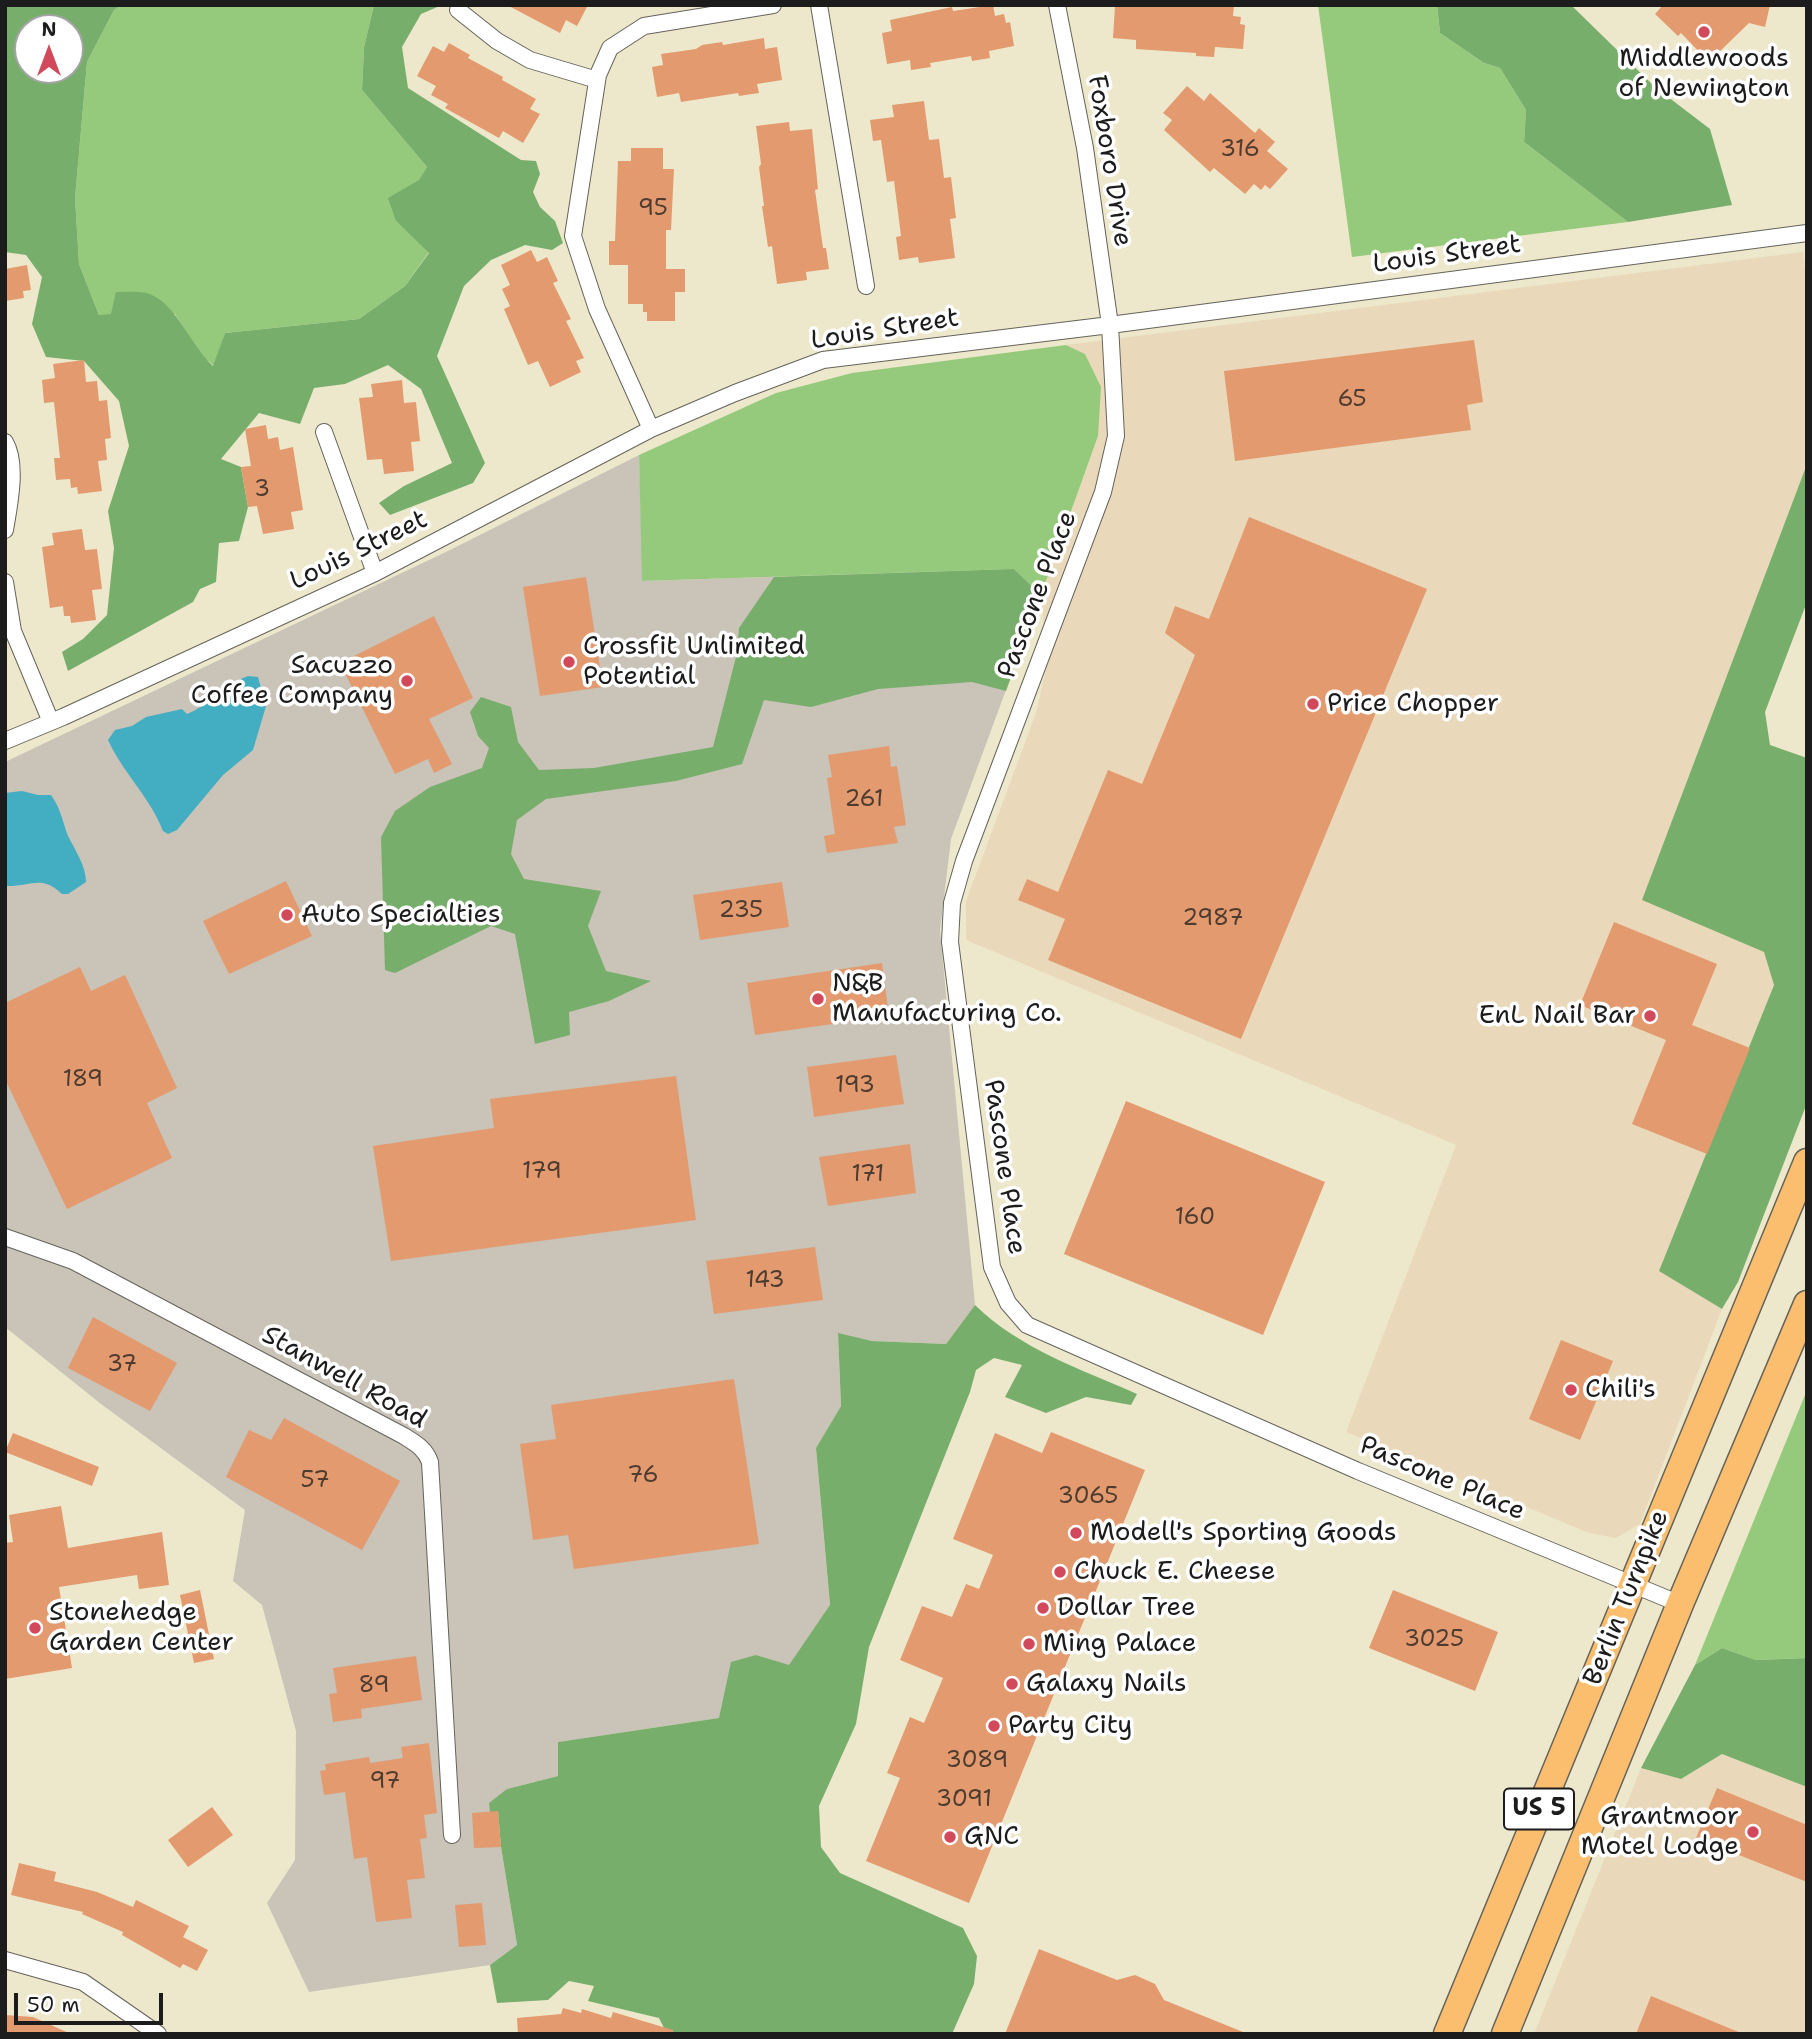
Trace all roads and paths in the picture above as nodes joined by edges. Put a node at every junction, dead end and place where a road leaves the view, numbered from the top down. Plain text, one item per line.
1 (773, 5) edge
2 (819, 5) edge
3 (1057, 5) edge
4 (458, 10) dead end
5 (597, 80) junction
6 (1807, 233) edge
7 (866, 286) dead end
8 (1110, 325) junction
9 (651, 429) junction
10 (324, 432) dead end
11 (5, 443) edge
12 (5, 530) edge
13 (375, 573) junction
14 (5, 582) edge
15 (51, 722) junction
16 (5, 741) edge
17 (1807, 1162) edge
18 (5, 1237) edge
19 (1807, 1304) edge
20 (1632, 1585) junction
21 (1680, 1604) junction
22 (452, 1835) dead end
23 (5, 1960) edge
24 (146, 2030) edge
25 (1447, 2034) edge
26 (1506, 2034) edge

1 - 5 street
2 - 7 street
3 - 8 street, Foxboro Drive
4 - 5 street
5 - 9 street
6 - 8 street, Louis Street
8 - 9 street, Louis Street
8 - 20 street, Pascone Place
9 - 13 street, Louis Street
10 - 13 street
11 - 12 street
13 - 15 street, Louis Street
14 - 15 street
15 - 16 street, Louis Street
17 - 20 highway, Berlin Turnpike / US 5
18 - 22 street, Stanwell Road
19 - 21 highway, Berlin Turnpike / US 5
20 - 21 street, Pascone Place
20 - 25 highway, Berlin Turnpike / US 5
21 - 26 highway, Berlin Turnpike / US 5
23 - 24 street

